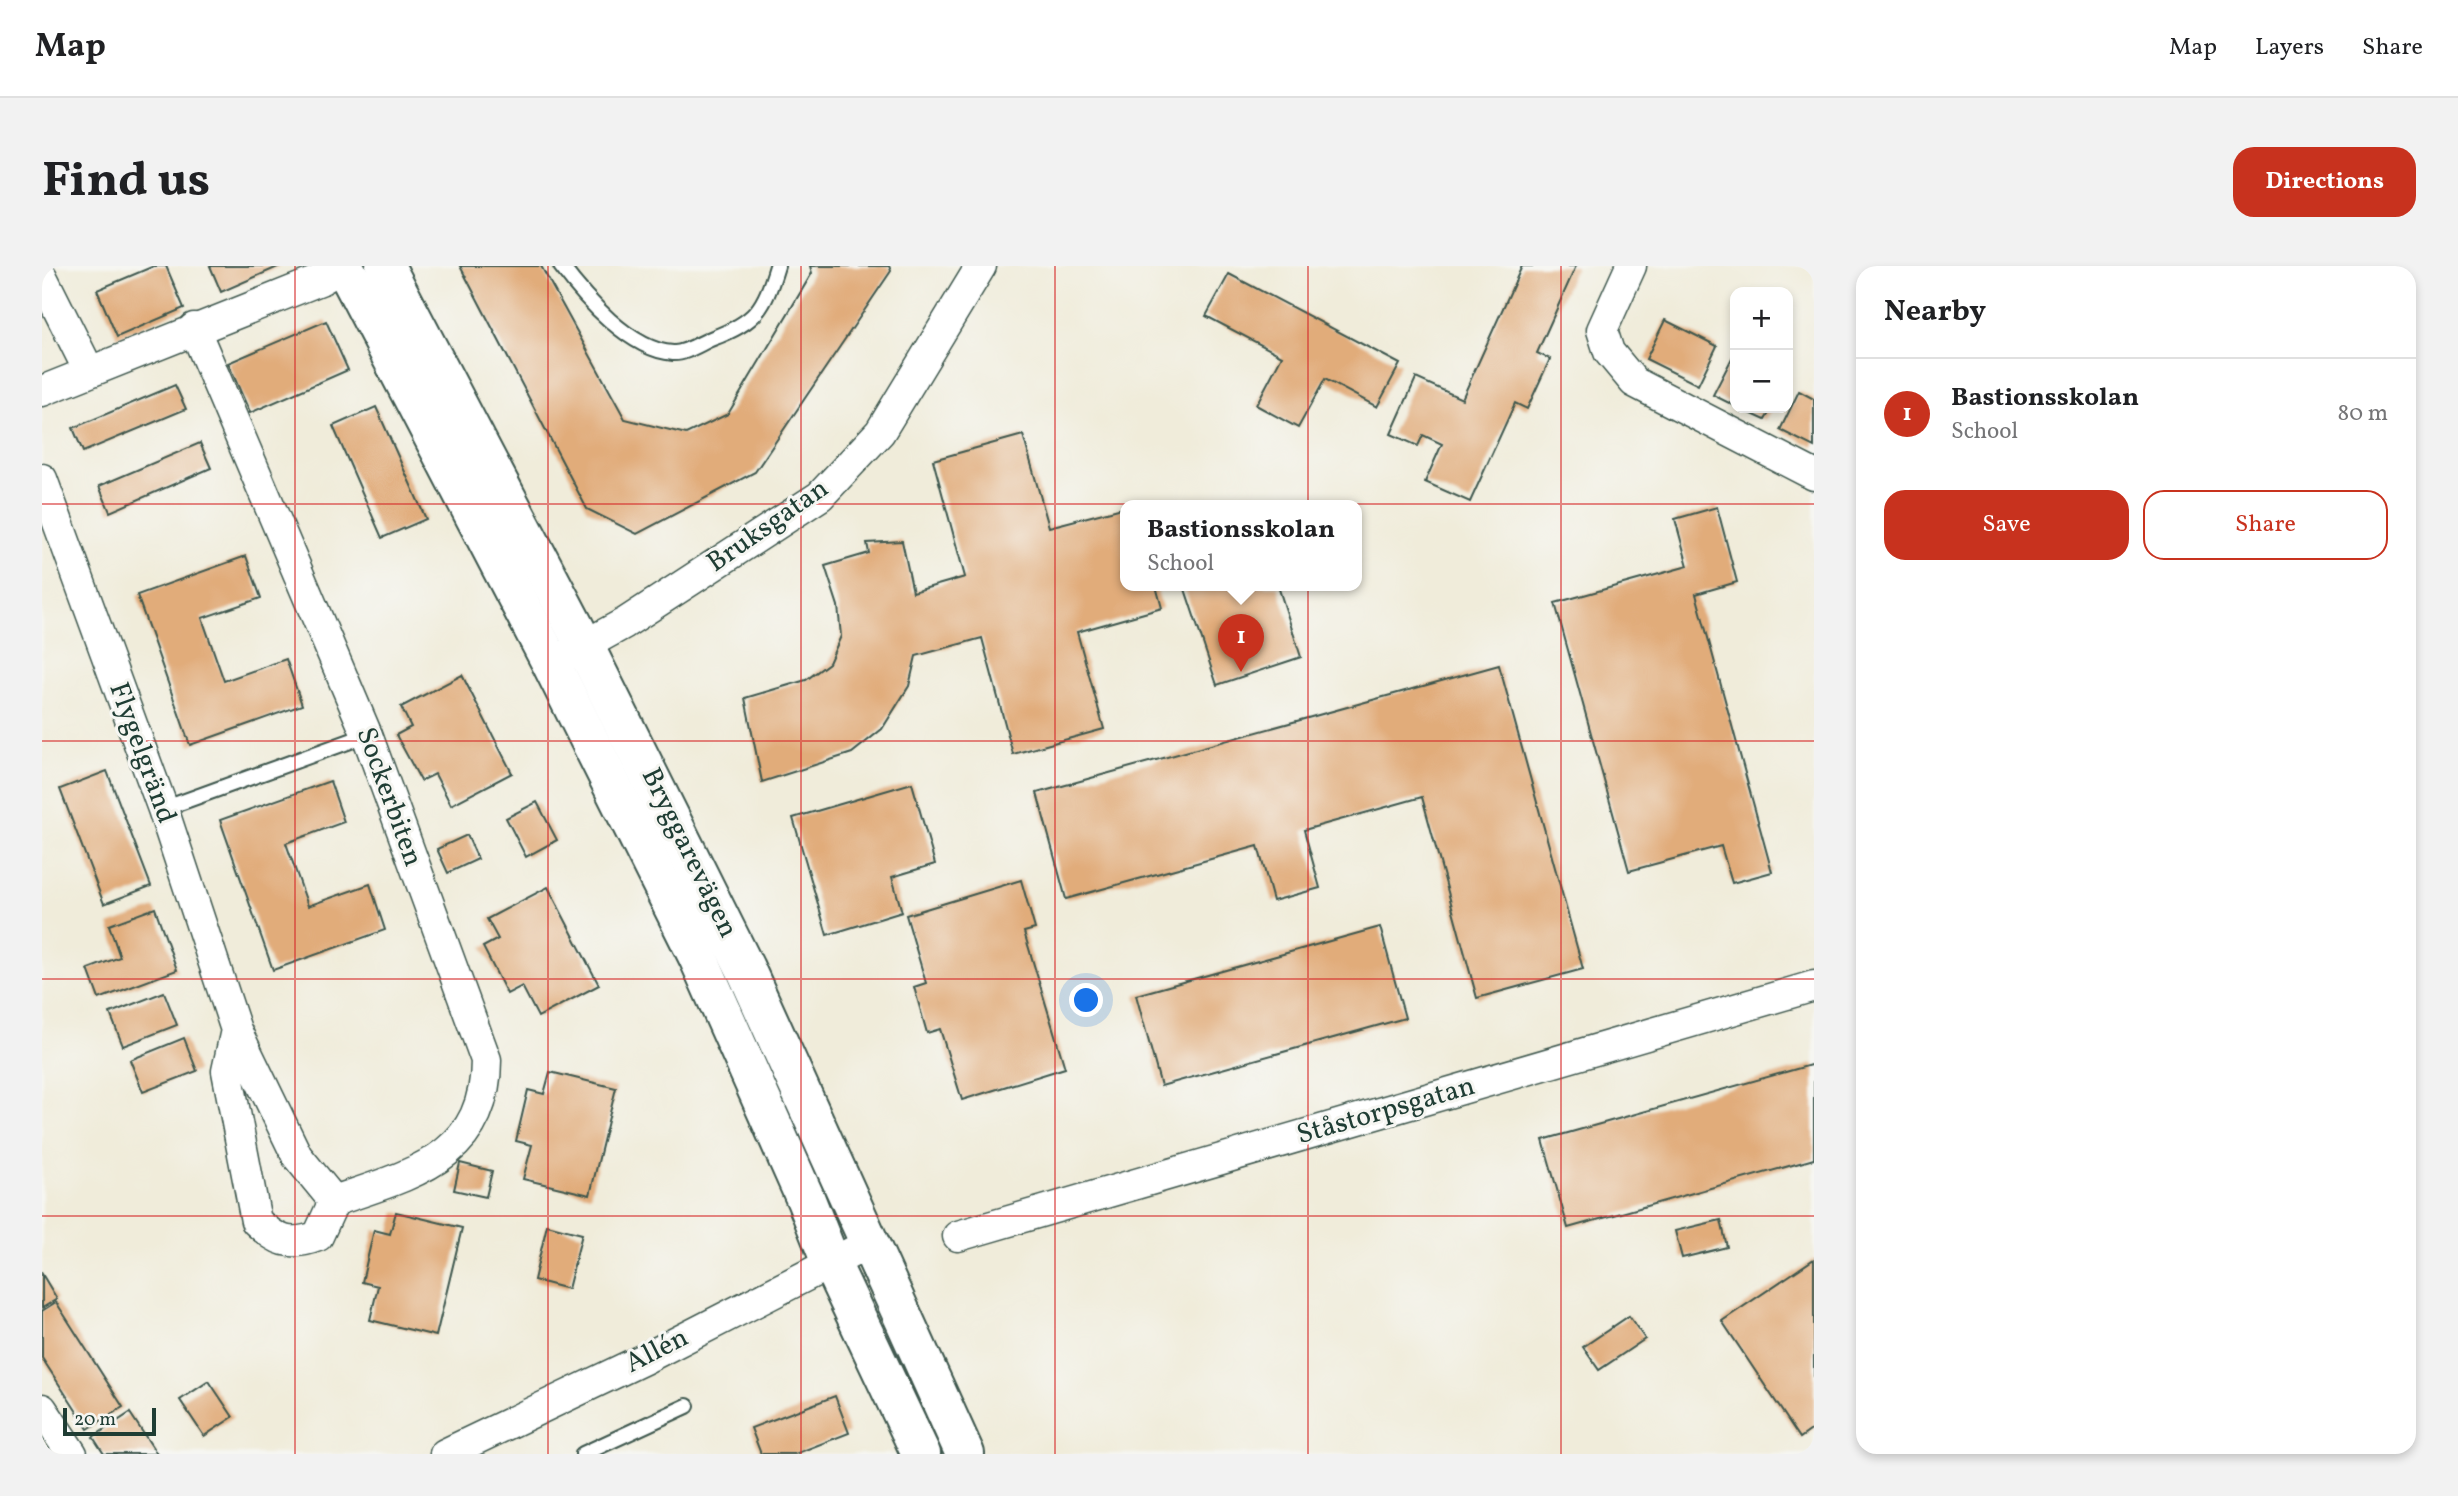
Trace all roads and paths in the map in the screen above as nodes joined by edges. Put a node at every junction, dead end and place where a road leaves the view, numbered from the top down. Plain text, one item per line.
1 (344, 266) edge
2 (385, 266) edge
3 (561, 266) edge
4 (776, 266) edge
5 (981, 266) edge
6 (1631, 266) edge
7 (42, 277) edge
8 (194, 328) junction
9 (89, 371) junction
10 (42, 391) edge
11 (1814, 475) edge
12 (42, 479) edge
13 (584, 645) junction
14 (551, 663) junction
15 (367, 734) junction
16 (163, 809) junction
17 (1814, 986) edge
18 (236, 1030) junction
19 (334, 1200) junction
20 (958, 1236) dead end
21 (868, 1244) junction
22 (831, 1263) junction
23 (687, 1406) dead end
24 (42, 1409) edge
25 (72, 1454) edge
26 (445, 1454) edge
27 (583, 1454) edge
28 (921, 1454) edge
29 (965, 1454) edge

1 - 8 street
1 - 14 main road, Bryggarevägen
2 - 13 main road, Bryggarevägen
3 - 4 lane
5 - 13 street, Bruksgatan
6 - 11 street
7 - 9 street
8 - 9 street
8 - 15 street, Sockerbiten
9 - 10 street
12 - 16 street, Flygelgränd
13 - 14 street, Bruksgatan
13 - 21 main road, Bryggarevägen
14 - 22 main road, Bryggarevägen
15 - 16 lane
15 - 19 street, Sockerbiten
16 - 18 street, Flygelgränd
17 - 20 street, Ståstorpsgatan
18 - 19 street, Flygelgränd
18 - 19 street
21 - 22 street, Allén
21 - 29 main road, Bryggarevägen
22 - 26 street, Allén
22 - 28 main road, Bryggarevägen
23 - 27 lane
24 - 25 street

